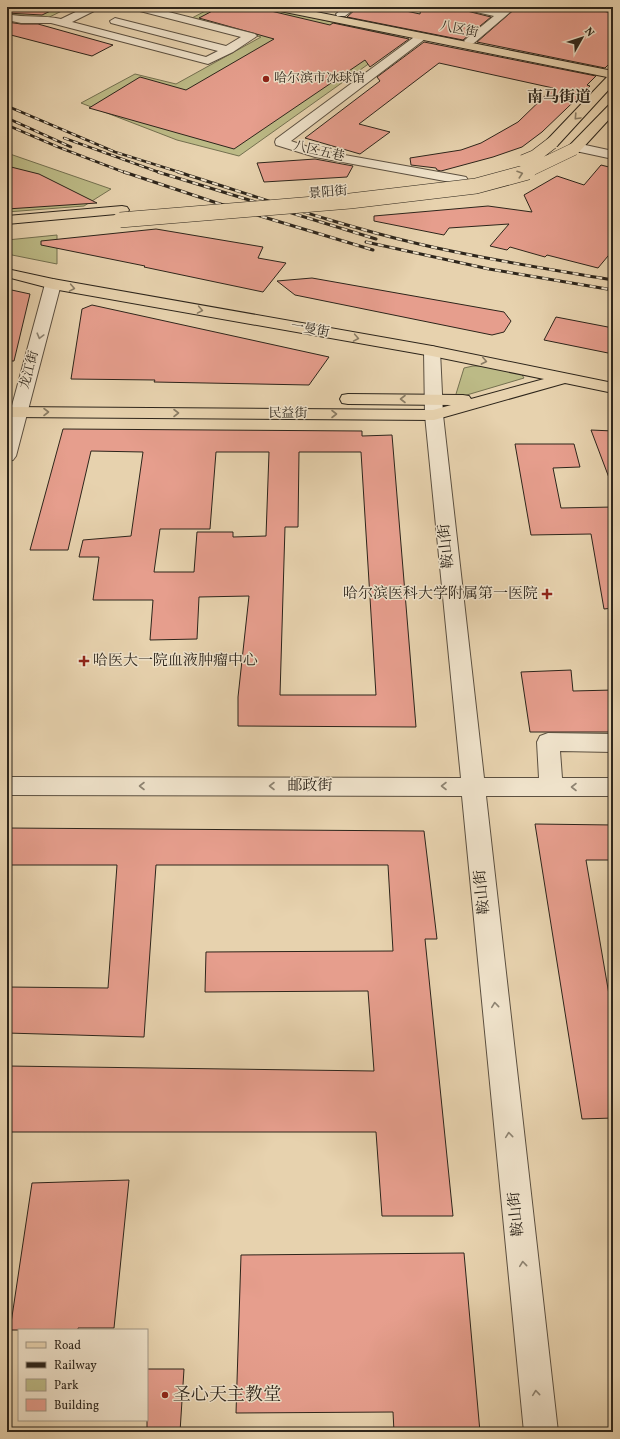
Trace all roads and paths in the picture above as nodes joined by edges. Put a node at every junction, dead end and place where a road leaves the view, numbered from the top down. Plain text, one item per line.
1 (94, 7) edge
2 (162, 7) edge
3 (275, 7) edge
4 (304, 7) edge
5 (352, 7) edge
6 (467, 7) edge
7 (142, 8) edge
8 (507, 10) edge
9 (130, 14) junction
10 (341, 14) junction
11 (191, 15) junction
12 (116, 16) junction
13 (7, 17) edge
14 (62, 23) junction
15 (98, 23) junction
16 (172, 25) junction
17 (158, 32) junction
18 (421, 36) junction
19 (470, 41) junction
20 (240, 42) junction
21 (138, 43) junction
22 (229, 50) junction
23 (613, 70) edge
24 (613, 77) edge
25 (613, 108) edge
26 (575, 148) junction
27 (613, 156) edge
28 (461, 180) junction
29 (121, 215) junction
30 (7, 220) edge
31 (7, 229) edge
32 (7, 273) edge
33 (54, 284) junction
34 (432, 351) junction
35 (558, 376) junction
36 (613, 388) edge
37 (14, 406) edge
38 (433, 407) junction
39 (7, 456) edge
40 (613, 743) edge
41 (7, 786) edge
42 (472, 786) junction
43 (551, 787) junction
44 (613, 787) edge
45 (541, 1432) edge

1 - 14 street
2 - 11 street
3 - 18 main road, 八区街
4 - 10 main road, 八区街
5 - 10 street
6 - 8 street
7 - 9 street
7 - 11 street
8 - 19 street
9 - 12 street
9 - 16 street
10 - 19 main road, 八区街
11 - 16 street
11 - 20 street
12 - 15 street
12 - 15 street
12 - 17 street
13 - 14 street
14 - 15 street
15 - 21 street
16 - 17 street
16 - 20 street
17 - 21 street
17 - 22 street
18 - 24 main road, 八区街
18 - 28 street, 八区五巷
19 - 23 main road, 八区街
20 - 22 street
21 - 22 street
24 -> 28 main road, 景阳街, bridge
25 - 26 main road, 景阳街
26 - 27 street
29 -> 26 main road, 景阳街, bridge
28 - 29 main road, 景阳街
29 - 30 main road, 景阳街
29 - 31 main road, 景阳街
32 - 33 main road, 一曼街
33 -> 34 main road, 一曼街
33 -> 37 street, 龙江街
34 -> 35 main road, 一曼街
34 - 38 street, 鞍山街
35 - 36 main road, 一曼街
35 - 38 main road, 民益街
37 - 38 main road, 民益街
37 - 39 street, 龙江街
38 - 42 street, 鞍山街
40 - 43 street
42 -> 41 street, 邮政街
42 - 43 street, 邮政街
45 -> 42 street, 鞍山街
44 -> 43 street, 邮政街

